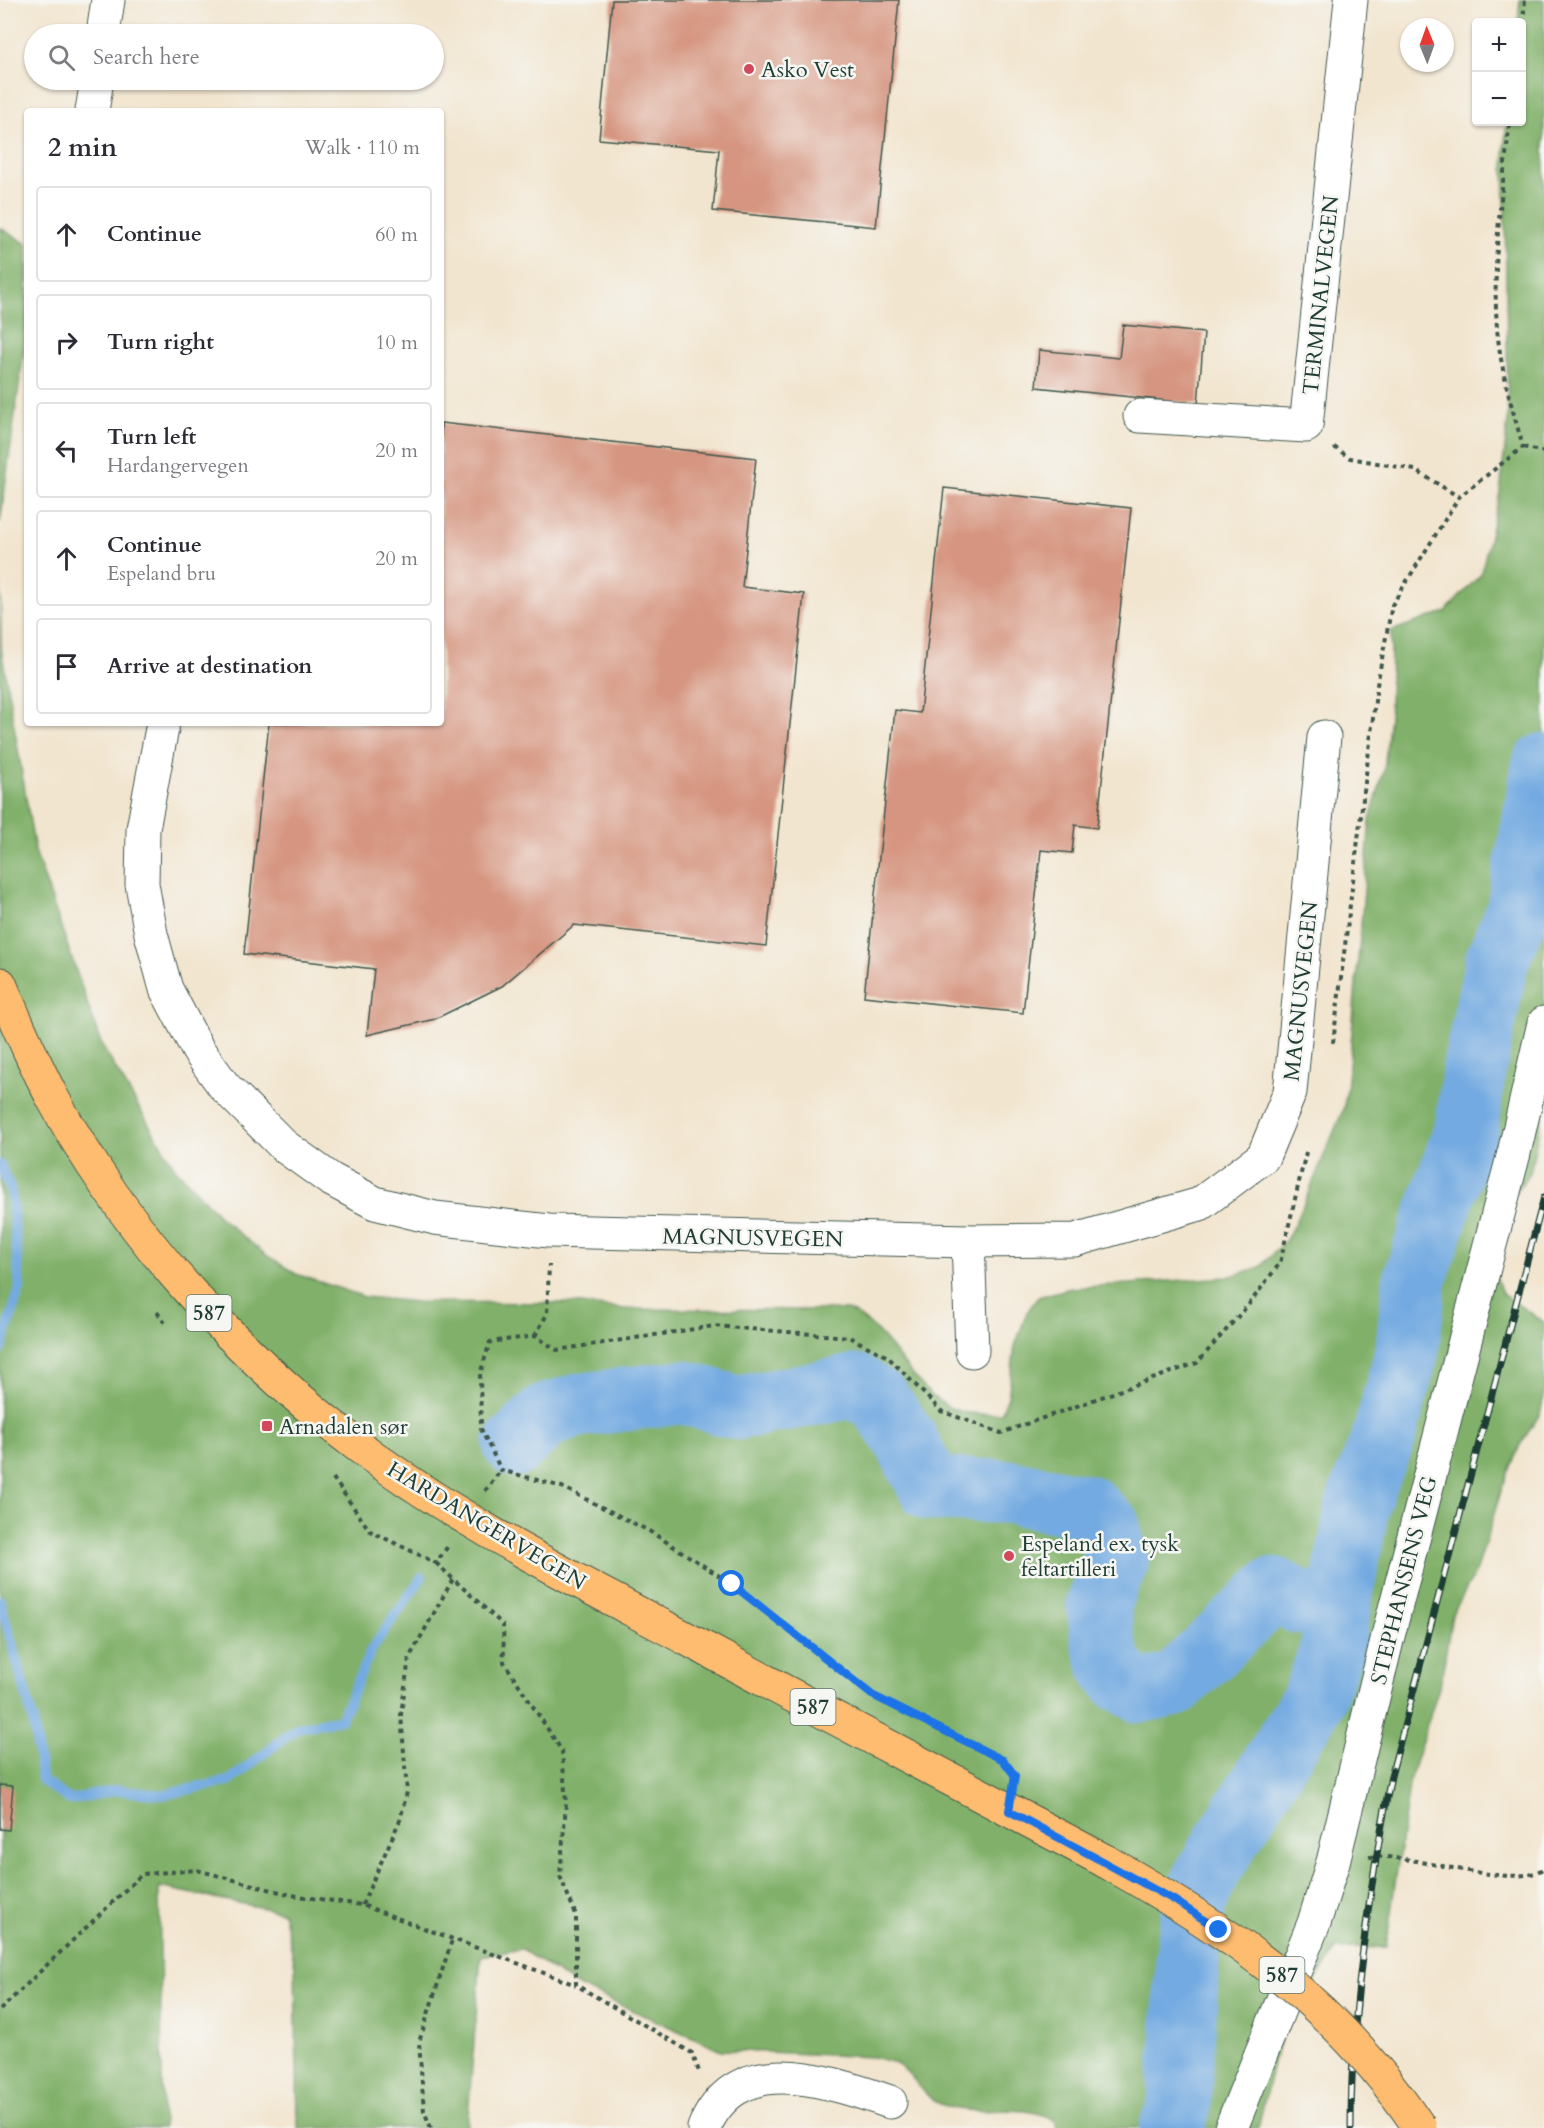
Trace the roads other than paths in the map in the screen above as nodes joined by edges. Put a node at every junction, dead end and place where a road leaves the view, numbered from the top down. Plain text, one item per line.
1 (108, 0) edge
2 (1351, 0) edge
3 (104, 24) edge
4 (95, 90) edge
5 (92, 108) edge
6 (1140, 416) dead end
7 (162, 726) edge
8 (1324, 737) dead end
9 (0, 984) edge
10 (1544, 1023) edge
11 (968, 1241) junction
12 (972, 1351) dead end
13 (890, 2102) dead end
14 (708, 2118) edge
15 (1231, 2128) edge
16 (1420, 2128) edge

1 - 3 street
2 - 6 street, TERMINALVEGEN
4 - 5 street
7 - 11 street, MAGNUSVEGEN
8 - 11 street, MAGNUSVEGEN
9 - 16 main road, HARDANGERVEGEN / 587, bridge
10 - 15 street, STEPHANSENS VEG
11 - 12 street
13 - 14 street

